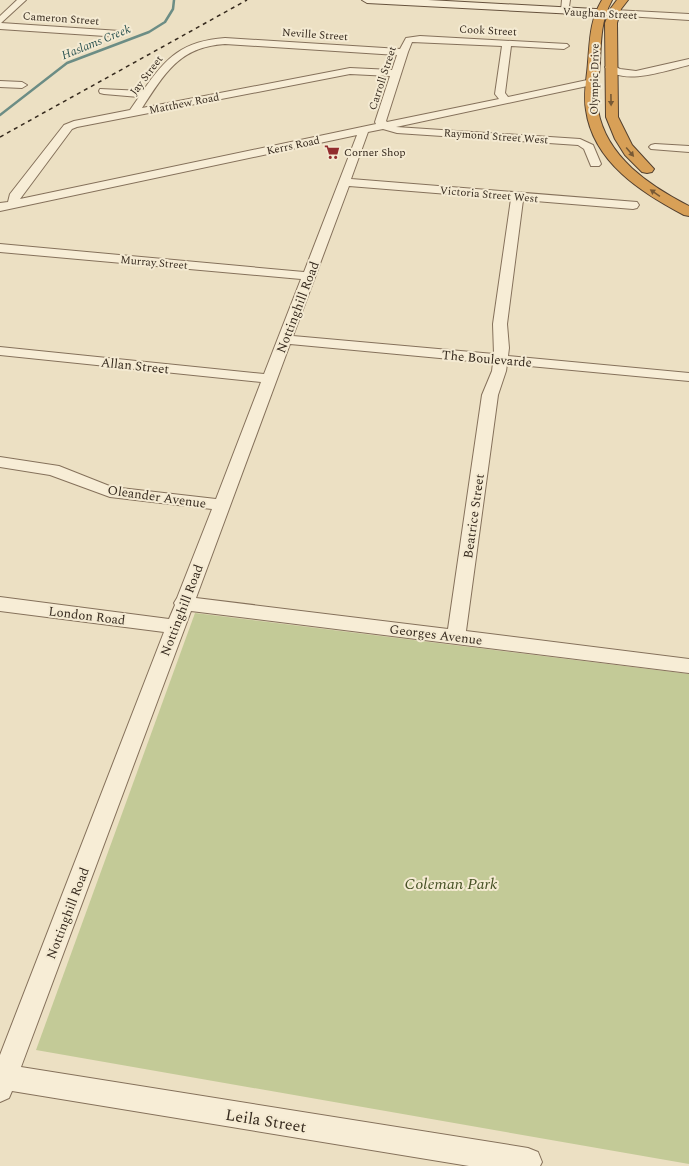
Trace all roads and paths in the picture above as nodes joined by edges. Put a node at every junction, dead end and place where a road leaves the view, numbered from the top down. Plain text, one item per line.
1 (22, 0) edge
2 (367, 0) edge
3 (607, 0) edge
4 (623, 0) edge
5 (403, 1) edge
6 (459, 2) edge
7 (566, 6) edge
8 (599, 12) junction
9 (614, 13) junction
10 (689, 17) edge
11 (0, 21) edge
12 (0, 26) edge
13 (120, 34) dead end
14 (411, 39) joint
15 (225, 41) joint
16 (507, 43) junction
17 (564, 46) dead end
18 (403, 52) junction
19 (689, 62) edge
20 (610, 67) junction
21 (396, 73) junction
22 (592, 82) junction
23 (611, 83) junction
24 (0, 84) edge
25 (22, 85) dead end
26 (104, 91) dead end
27 (146, 94) junction
28 (507, 101) junction
29 (133, 113) junction
30 (384, 126) junction
31 (364, 130) junction
32 (655, 147) dead end
33 (689, 150) edge
34 (595, 164) dead end
35 (345, 182) junction
36 (517, 196) junction
37 (689, 198) edge
38 (14, 204) junction
39 (633, 206) dead end
40 (0, 207) edge
41 (689, 212) edge
42 (0, 248) edge
43 (309, 276) junction
44 (285, 339) junction
45 (0, 351) edge
46 (495, 359) junction
47 (689, 378) edge
48 (270, 379) junction
49 (0, 462) edge
50 (221, 504) junction
51 (184, 603) junction
52 (0, 604) edge
53 (175, 627) junction
54 (456, 637) junction
55 (689, 666) edge
56 (2, 1083) edge
57 (528, 1162) dead end

1 - 11 street
2 - 5 main road, Vaughan Street
3 - 8 highway, Olympic Drive
4 - 9 highway, Olympic Drive
5 - 6 main road, Vaughan Street
6 - 7 main road, Vaughan Street
7 - 8 main road, Vaughan Street
8 - 9 main road, Vaughan Street
8 - 22 highway, Olympic Drive
9 - 10 street, Vaughan Street
9 - 20 highway, Olympic Drive
12 - 13 street, Cameron Street
14 - 16 street, Cook Street
14 - 18 street, Carroll Street
15 - 18 street, Neville Street
15 - 27 street, Jay Street
16 - 17 street, Cook Street
16 - 28 street
18 - 21 street, Carroll Street
19 - 20 street
20 - 23 highway, Olympic Drive
21 - 29 street, Matthew Road
21 - 30 street, Carroll Street
22 - 23 highway, Kerrs Road
22 - 28 street, Kerrs Road
41 -> 22 highway, Olympic Drive
23 -> 37 highway, Olympic Drive
24 - 25 street
26 - 27 street
27 - 29 street, Jay Street
28 - 30 street, Kerrs Road
29 - 38 street, Matthew Road
30 - 31 street, Kerrs Road
30 - 34 street, Raymond Street West
31 - 35 street, Nottinghill Road
31 - 38 street, Kerrs Road
32 - 33 street
35 - 36 street, Victoria Street West
35 - 43 street, Nottinghill Road
36 - 39 street, Victoria Street West
36 - 46 street, Beatrice Street
38 - 40 street, Kerrs Road
42 - 43 street, Murray Street
43 - 44 street, Nottinghill Road
44 - 46 street, The Boulevarde
44 - 48 street, Nottinghill Road
45 - 48 street, Allan Street
46 - 47 street, The Boulevarde
46 - 54 street, Beatrice Street
48 - 50 street, Nottinghill Road
49 - 50 street, Oleander Avenue
50 - 51 street, Nottinghill Road
51 - 53 street, Nottinghill Road
51 - 54 street, Georges Avenue
52 - 53 street, London Road
53 - 56 street, Nottinghill Road
54 - 55 street, Georges Avenue
56 - 57 street, Leila Street

